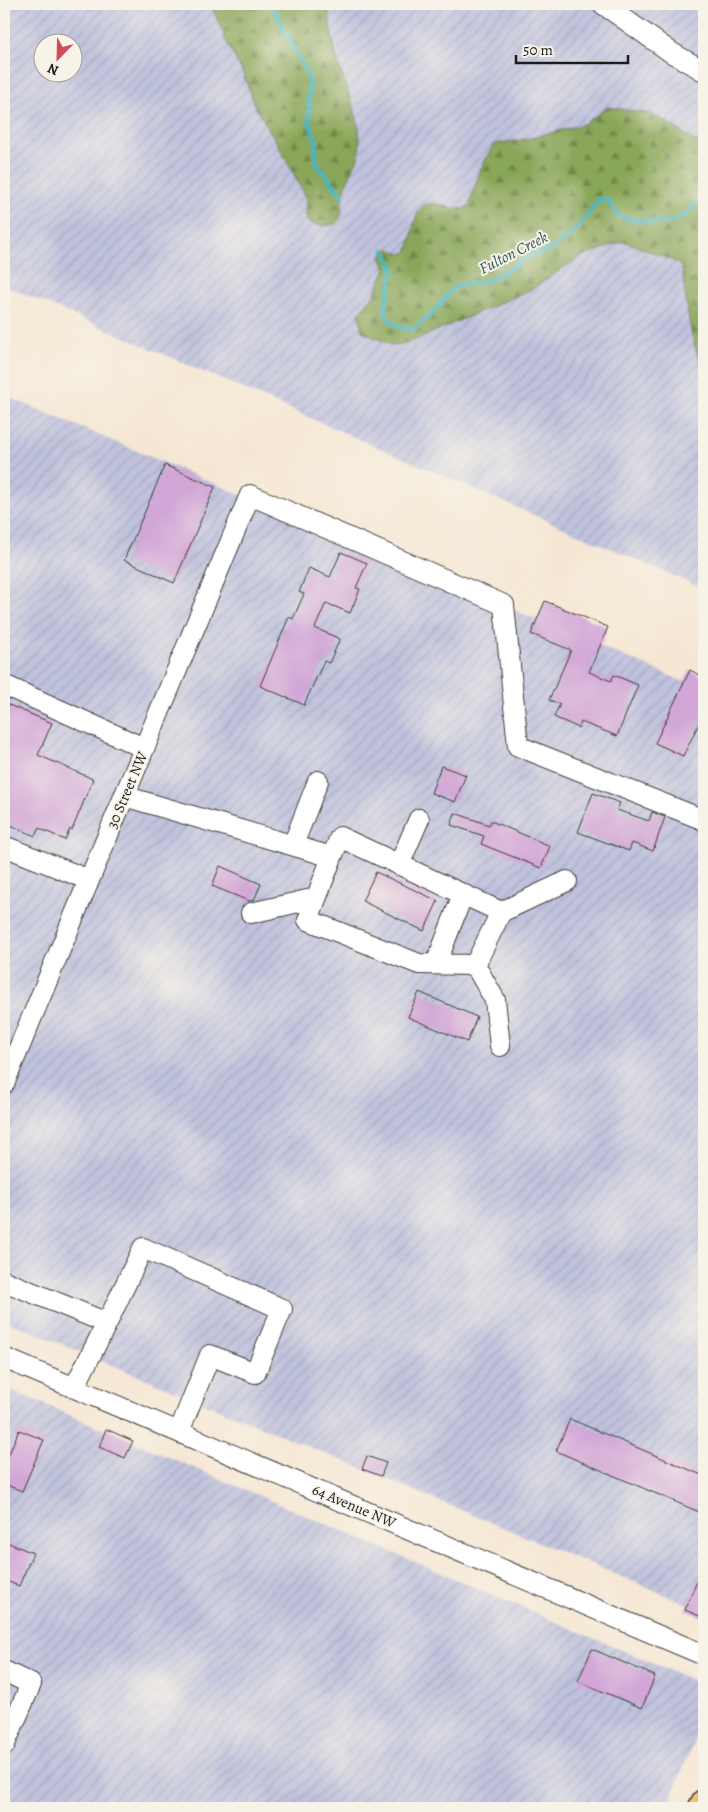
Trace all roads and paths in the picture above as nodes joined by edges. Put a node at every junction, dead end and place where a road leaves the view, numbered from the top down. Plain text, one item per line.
1 (603, 4) edge
2 (704, 71) edge
3 (4, 685) edge
4 (144, 748) junction
5 (318, 781) dead end
6 (124, 796) junction
7 (419, 819) dead end
8 (704, 820) edge
9 (293, 845) junction
10 (4, 846) edge
11 (332, 857) junction
12 (399, 865) junction
13 (89, 880) junction
14 (567, 880) dead end
15 (463, 894) junction
16 (316, 898) junction
17 (501, 912) junction
18 (251, 913) dead end
19 (436, 964) junction
20 (475, 965) junction
21 (500, 1046) dead end
22 (4, 1084) edge
23 (4, 1282) edge
24 (107, 1323) junction
25 (4, 1358) edge
26 (74, 1388) junction
27 (179, 1432) junction
28 (704, 1655) edge
29 (4, 1671) edge
30 (4, 1746) edge
31 (704, 1802) edge
32 (701, 1808) edge

1 - 2 street
3 - 4 street
4 - 6 street, 30 Street NW
4 - 8 street, 30 Street NW
5 - 9 street
6 - 9 street
6 - 13 street, 30 Street NW
7 - 12 street
9 - 11 street
10 - 13 street
11 - 12 street
11 - 16 street
12 - 15 street
13 - 22 street, 30 Street NW
14 - 17 street
15 - 17 street
15 - 19 street
16 - 18 street
16 - 19 street
17 - 20 street
19 - 20 street
20 - 21 street
23 - 24 street
24 - 26 street
24 - 27 street
25 - 26 street, 64 Avenue NW
26 - 27 street, 64 Avenue NW
27 - 28 street, 64 Avenue NW
29 - 30 street
31 - 32 main road

